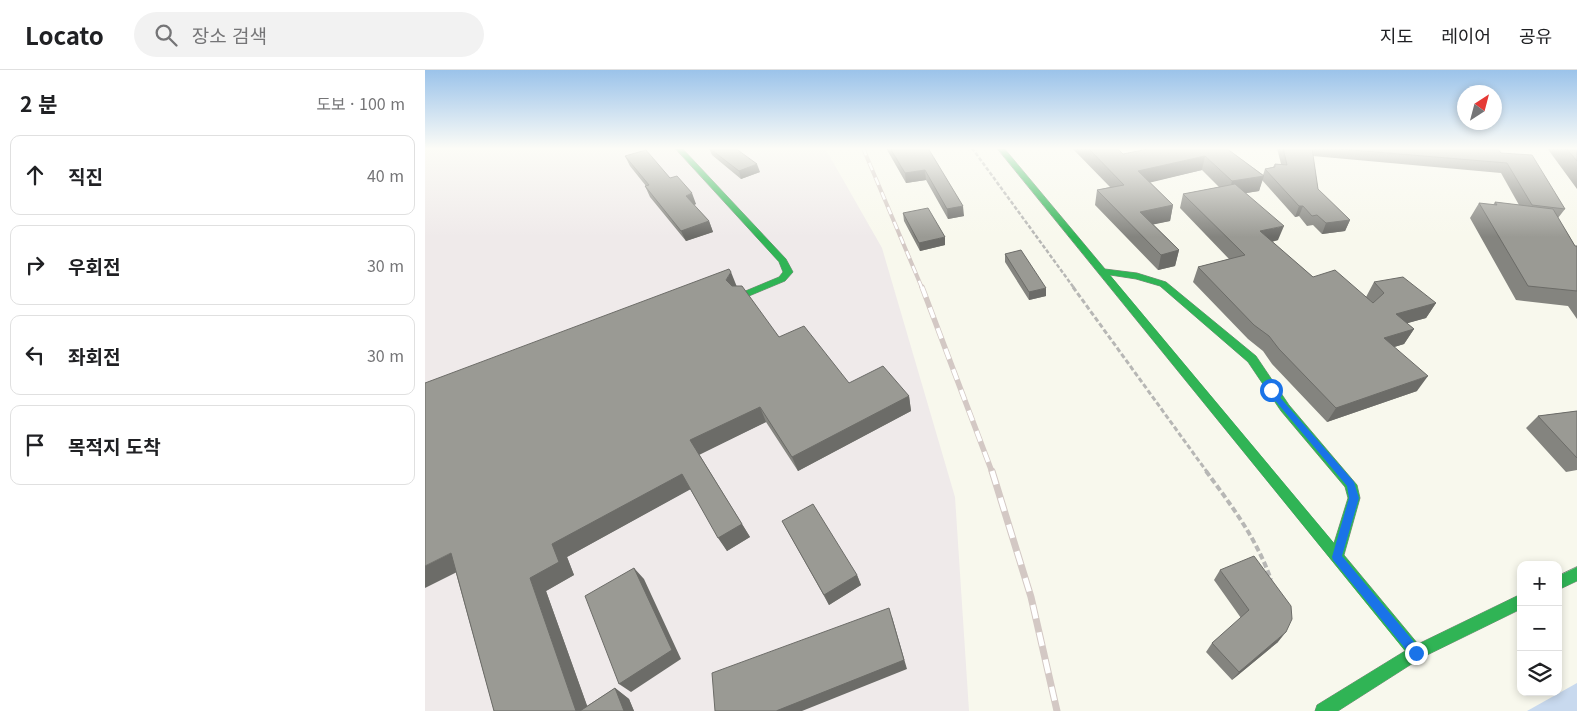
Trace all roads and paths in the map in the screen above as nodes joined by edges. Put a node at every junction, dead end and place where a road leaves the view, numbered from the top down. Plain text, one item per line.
1 (706, 178) edge
2 (994, 178) edge
3 (1025, 178) edge
4 (1101, 271) junction
5 (746, 294) edge
6 (1337, 557) junction
7 (1577, 574) edge
8 (1562, 581) edge
9 (1271, 582) edge
10 (1517, 603) edge
11 (1416, 653) junction
12 (1323, 711) edge

1 - 5 street
2 - 9 path
3 - 4 street
4 - 6 street
4 - 6 street
6 - 11 street
7 - 8 street
10 - 11 street
11 - 12 street

